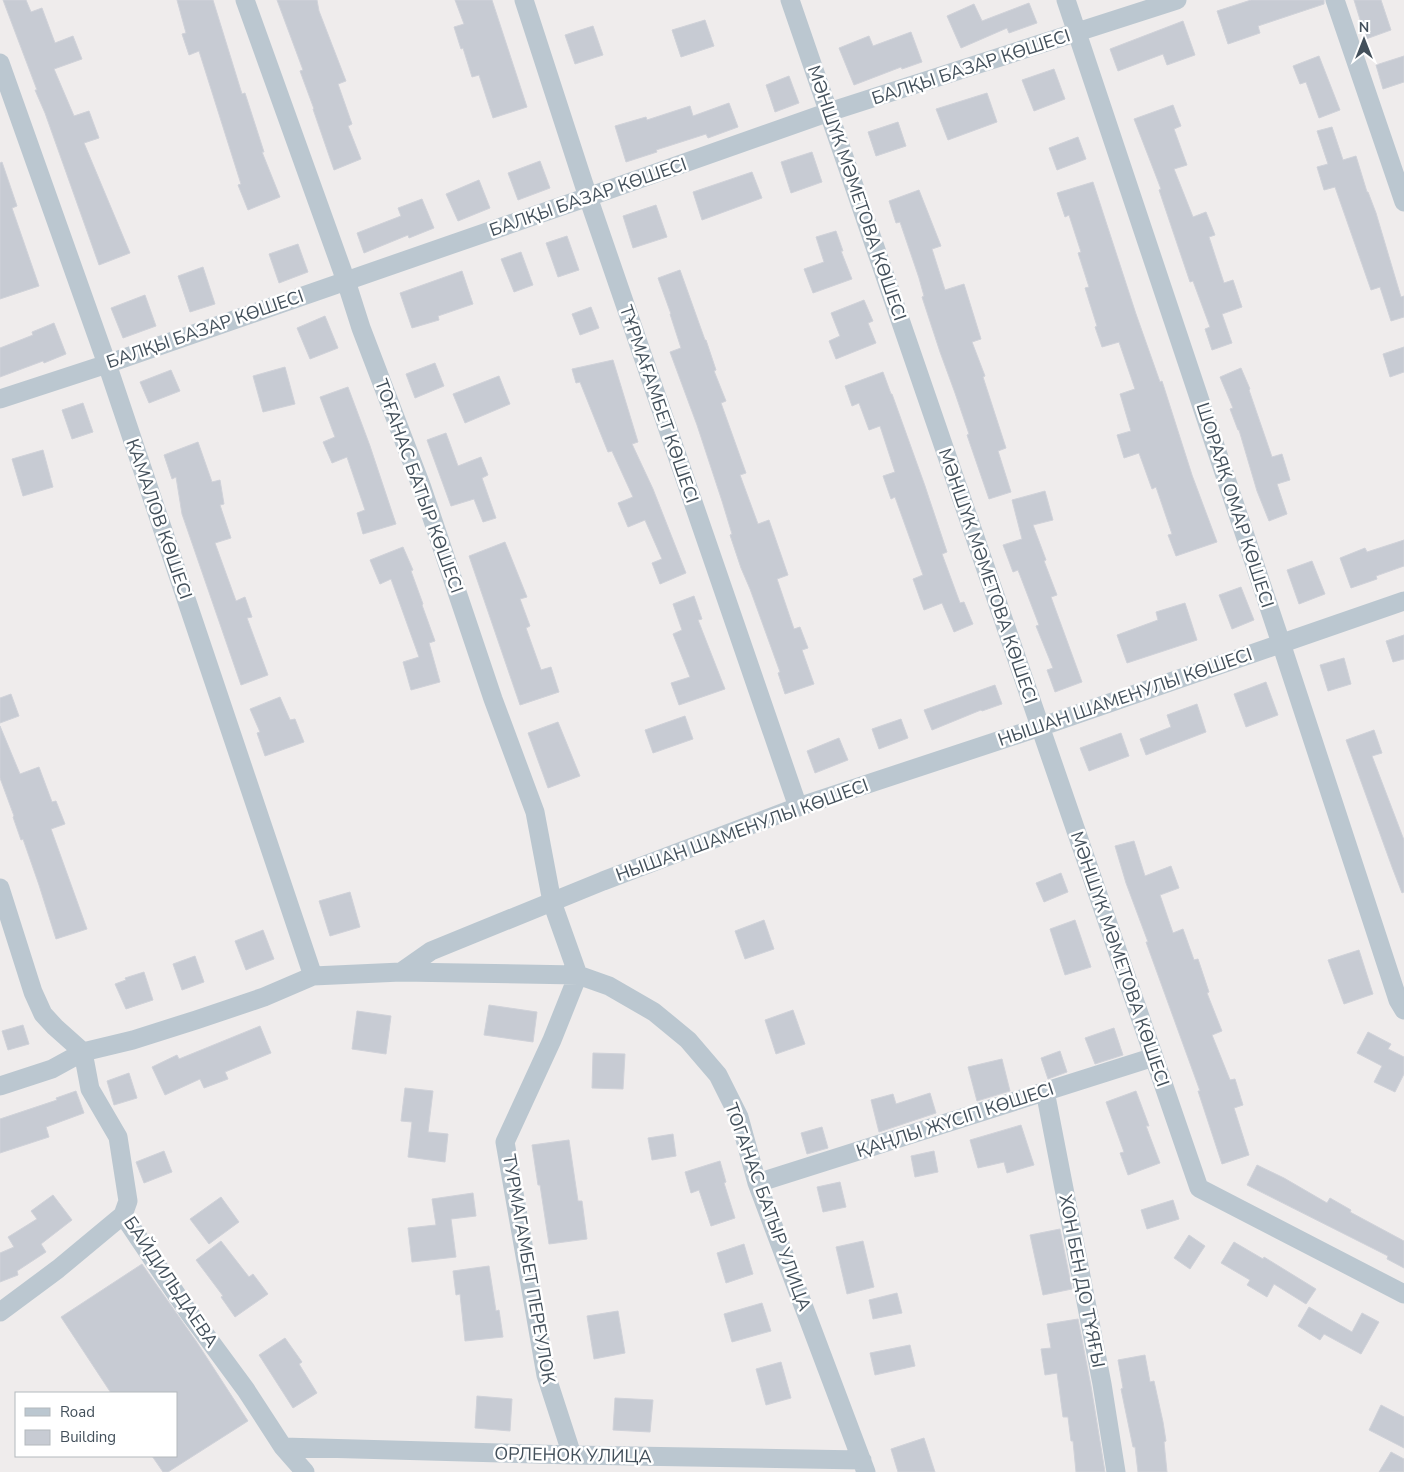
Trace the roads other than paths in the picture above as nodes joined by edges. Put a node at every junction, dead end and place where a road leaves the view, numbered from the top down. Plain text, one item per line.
1 (245, 0) edge
2 (524, 0) edge
3 (790, 0) edge
4 (1066, 0) edge
5 (1177, 0) edge
6 (1335, 0) edge
7 (1078, 32) junction
8 (0, 63) edge
9 (829, 112) junction
10 (588, 197) junction
11 (1404, 202) edge
12 (346, 281) junction
13 (107, 364) junction
14 (0, 399) edge
15 (1404, 600) edge
16 (1281, 643) junction
17 (1040, 728) junction
18 (798, 807) junction
19 (0, 888) edge
20 (552, 902) junction
21 (402, 972) junction
22 (578, 975) junction
23 (313, 976) junction
24 (1404, 1010) edge
25 (83, 1052) junction
26 (1154, 1057) junction
27 (0, 1086) edge
28 (1044, 1091) junction
29 (757, 1183) junction
30 (123, 1215) junction
31 (1404, 1294) edge
32 (0, 1312) edge
33 (283, 1447) junction
34 (572, 1455) junction
35 (864, 1466) edge
36 (304, 1472) edge
37 (1116, 1472) edge

1 - 12 street, ТОҒАНАС БАТЫР КӨШЕСІ
2 - 10 street, ТҰРМАҒАМБЕТ КӨШЕСІ
3 - 9 street, МӘНШҮК МӘМЕТОВА КӨШЕСІ
4 - 7 street, ШОРАЯҚ ОМАР КӨШЕСІ
5 - 7 street, БАЛҚЫ БАЗАР КӨШЕСІ
6 - 11 street
7 - 9 street, БАЛҚЫ БАЗАР КӨШЕСІ
7 - 16 street, ШОРАЯҚ ОМАР КӨШЕСІ
8 - 13 street, КАМАЛОВ КӨШЕСІ
9 - 10 street, БАЛҚЫ БАЗАР КӨШЕСІ
9 - 17 street, МӘНШҮК МӘМЕТОВА КӨШЕСІ
10 - 12 street, БАЛҚЫ БАЗАР КӨШЕСІ
10 - 18 street, ТҰРМАҒАМБЕТ КӨШЕСІ
12 - 13 street, БАЛҚЫ БАЗАР КӨШЕСІ
12 - 20 street, ТОҒАНАС БАТЫР КӨШЕСІ
13 - 14 street, БАЛҚЫ БАЗАР КӨШЕСІ
13 - 23 street, КАМАЛОВ КӨШЕСІ
15 - 16 street, НЫШАН ШАМЕНУЛЫ КӨШЕСІ
16 - 17 street, НЫШАН ШАМЕНУЛЫ КӨШЕСІ
16 - 24 street, ШОРАЯҚ ОМАР КӨШЕСІ
17 - 18 street, НЫШАН ШАМЕНУЛЫ КӨШЕСІ
17 - 26 street, МӘНШҮК МӘМЕТОВА КӨШЕСІ
18 - 20 street, НЫШАН ШАМЕНУЛЫ КӨШЕСІ
19 - 25 street
20 - 21 street, НЫШАН ШАМЕНУЛЫ КӨШЕСІ
20 - 22 street, ТОҒАНАС БАТЫР КӨШЕСІ
21 - 22 street, ТОГАНАС БАТЫР УЛИЦА
21 - 23 street
22 - 29 street, ТОГАНАС БАТЫР УЛИЦА
22 - 34 street, ТУРМАГАМБЕТ ПЕРЕУЛОК
23 - 25 street
25 - 27 street
25 - 30 street, БАЙДИЛЬДАЕВА
26 - 28 street, ҚАҢЛЫ ЖҮСІП КӨШЕСІ
26 - 31 street, МӘНШҮК МӘМЕТОВА КӨШЕСІ
28 - 29 street, ҚАҢЛЫ ЖҮСІП КӨШЕСІ
28 - 37 street, ХОН БЕН ДО ТҰЯҒЫ
29 - 35 street, ТОГАНАС БАТЫР УЛИЦА
30 - 32 street
30 - 33 street, БАЙДИЛЬДАЕВА
33 - 34 street, ОРЛЕНОК УЛИЦА
33 - 36 street, БАЙДИЛЬДАЕВА
34 - 35 street, ОРЛЕНОК УЛИЦА

